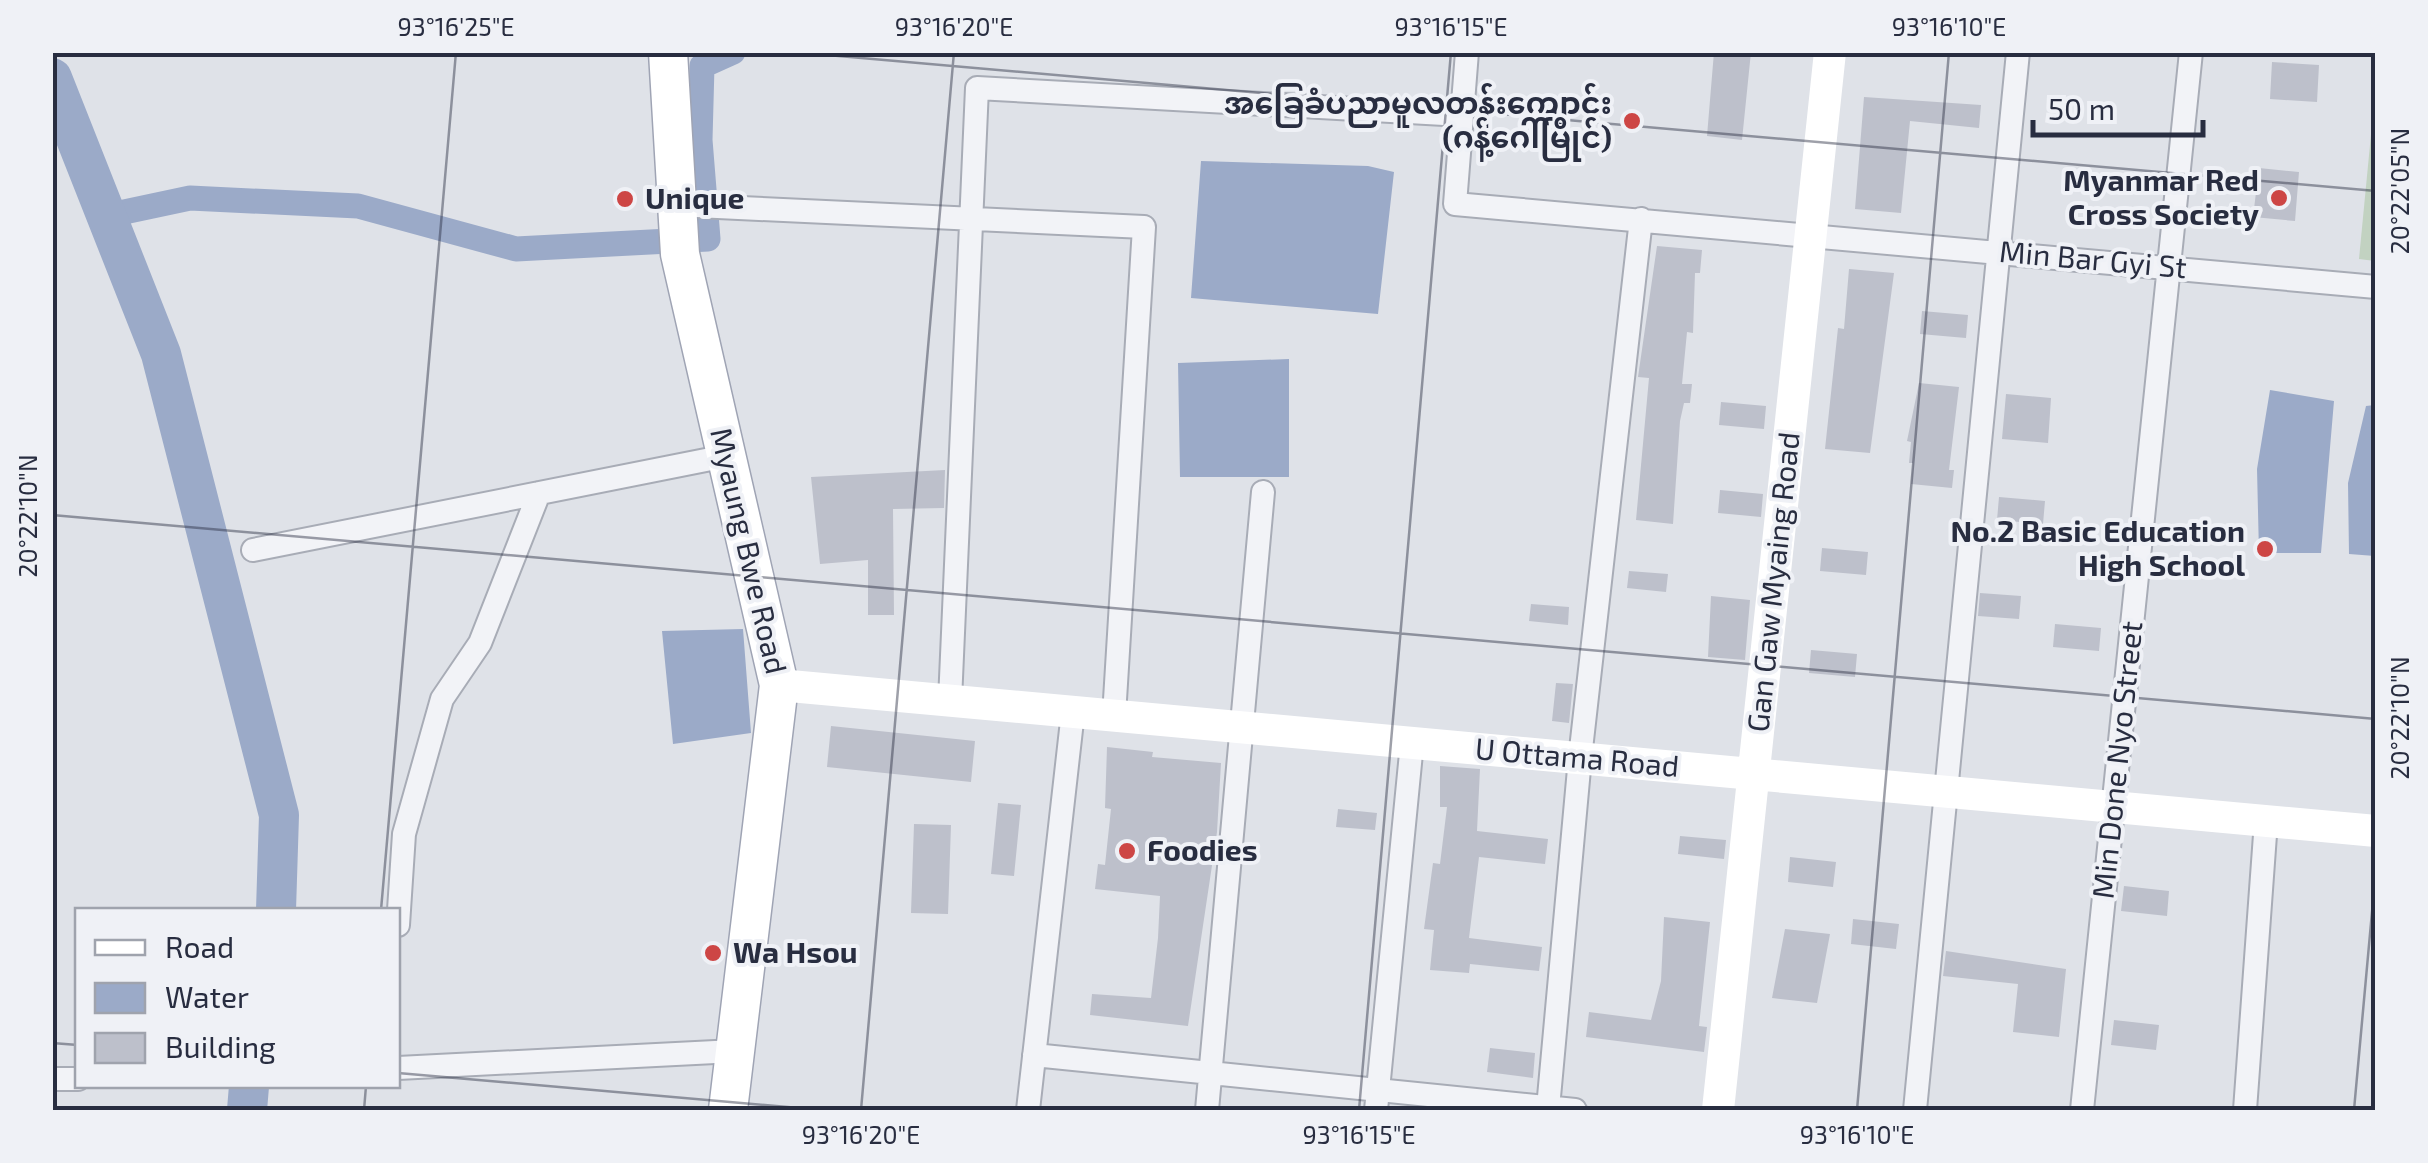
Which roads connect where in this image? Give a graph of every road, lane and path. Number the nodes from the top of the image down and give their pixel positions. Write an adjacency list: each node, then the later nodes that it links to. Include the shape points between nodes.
1 (668, 52): 8 (main road, Myaung Bwe Road)
2 (1468, 52): 6 (street)
3 (1830, 52): 10 (street, Gan Gaw Myaing Road)
4 (2018, 52): 11 (street)
5 (2191, 52): 12 (street, Min Done Nyo Street)
6 (1462, 116): 7 (street, via 977,88); 9 (street, Min Bar Gyi St, via 1455,204)
7 (973, 218): 8 (street); 19 (street); 21 (street, via 1144,227)
8 (690, 219): 14 (main road, Myaung Bwe Road)
9 (1641, 219): 10 (street, Min Bar Gyi St); 24 (street)
10 (1811, 235): 11 (street, Min Bar Gyi St); 25 (street, Gan Gaw Myaing Road)
11 (1999, 251): 12 (street, Min Bar Gyi St); 26 (street)
12 (2170, 268): 13 (street, Min Bar Gyi St); 27 (street, Min Done Nyo Street)
13 (2376, 287)
14 (726, 456): 16 (street); 18 (main road, Myaung Bwe Road)
15 (1263, 492): 22 (street)
16 (539, 493): 17 (street); 30 (street, via 480,643 442,699 404,834)
17 (253, 550)
18 (779, 685): 19 (street, U Ottama Road); 31 (main road, Myaung Bwe Road)
19 (950, 700): 20 (street, U Ottama Road)
20 (1073, 712): 21 (street, U Ottama Road); 32 (street)
21 (1114, 716): 22 (street, U Ottama Road)
22 (1242, 727): 23 (street, U Ottama Road); 34 (street)
23 (1412, 743): 24 (street, U Ottama Road); 35 (street)
24 (1580, 758): 25 (street, U Ottama Road); 36 (street)
25 (1754, 774): 26 (street, U Ottama Road); 41 (street, Gan Gaw Myaing Road)
26 (1946, 792): 27 (street, U Ottama Road); 42 (street)
27 (2112, 807): 28 (street, U Ottama Road); 43 (street, Min Done Nyo Street)
28 (2266, 822): 29 (street, U Ottama Road); 44 (street)
29 (2376, 831)
30 (399, 908)
31 (736, 1051): 33 (street); 37 (main road, Myaung Bwe Road)
32 (1034, 1055): 34 (street); 38 (street)
33 (400, 1068)
34 (1210, 1073): 35 (street); 39 (street)
35 (1377, 1100): 36 (street)
36 (1548, 1108): 40 (street)
37 (728, 1110)
38 (1028, 1110)
39 (1207, 1110)
40 (1575, 1110)
41 (1718, 1110)
42 (1914, 1110)
43 (2082, 1110)
44 (2246, 1110)

